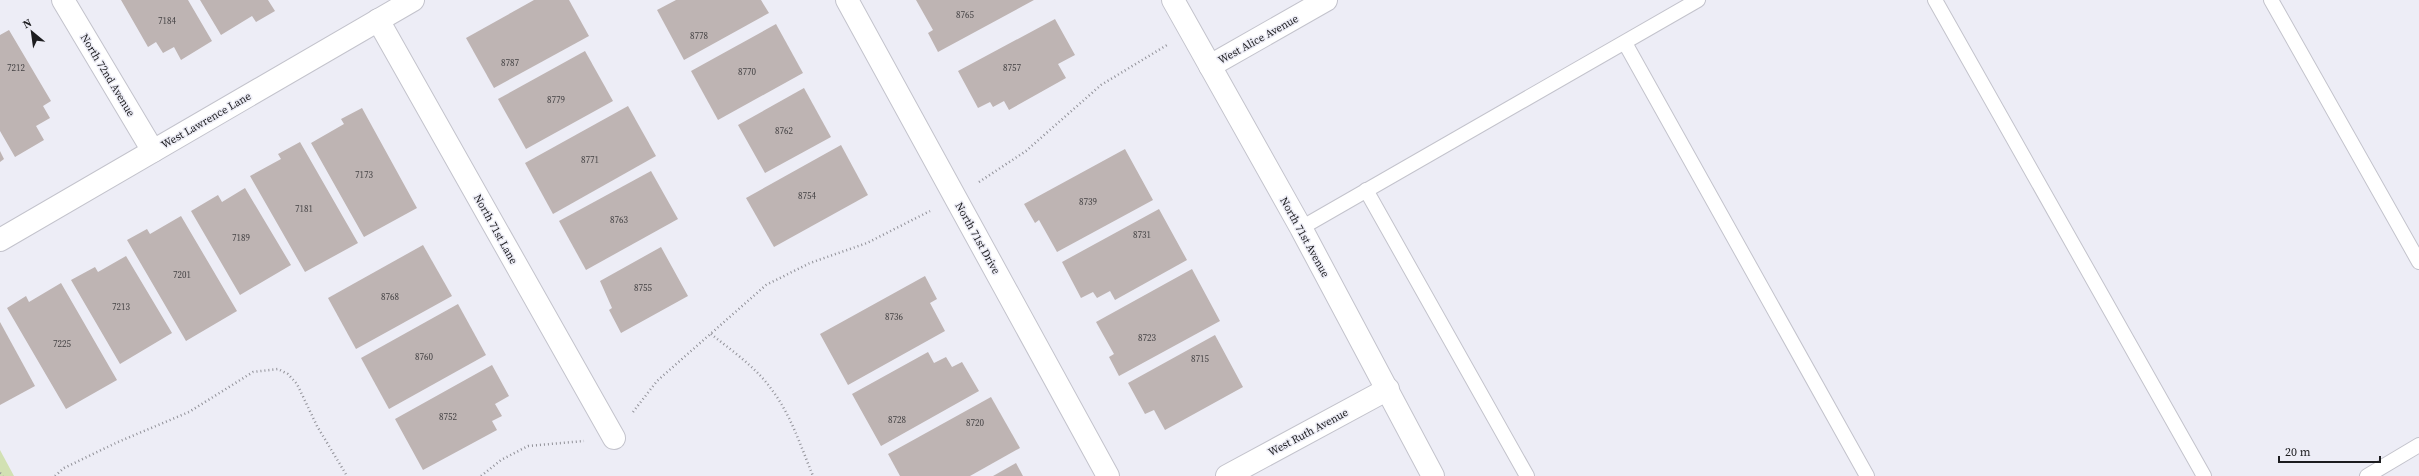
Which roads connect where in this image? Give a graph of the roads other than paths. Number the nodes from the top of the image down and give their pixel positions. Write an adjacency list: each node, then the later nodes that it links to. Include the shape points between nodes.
1 (63, 0): 12 (street, North 72nd Avenue)
2 (413, 0): 9 (street, West Lawrence Lane)
3 (847, 0): 20 (street, North 71st Drive)
4 (1173, 0): 11 (street, North 71st Avenue)
5 (1326, 0): 11 (street, West Alice Avenue)
6 (1698, 0): 10 (lane)
7 (1935, 0): 25 (lane)
8 (2271, 0): 16 (lane)
9 (378, 20): 12 (street, West Lawrence Lane); 18 (street, North 71st Lane)
10 (1624, 43): 13 (lane); 24 (lane)
11 (1210, 66): 14 (street, North 71st Avenue)
12 (153, 151): 15 (street, West Lawrence Lane)
13 (1366, 190): 14 (lane); 23 (lane)
14 (1301, 228): 17 (street, North 71st Avenue)
15 (0, 240)
16 (2419, 262)
17 (1388, 389): 21 (street, West Ruth Avenue); 22 (street, North 71st Avenue)
18 (614, 438)
19 (2419, 445): 26 (lane)
20 (1108, 476)
21 (1227, 476)
22 (1433, 476)
23 (1527, 476)
24 (1867, 476)
25 (2204, 476)
26 (2367, 476)

